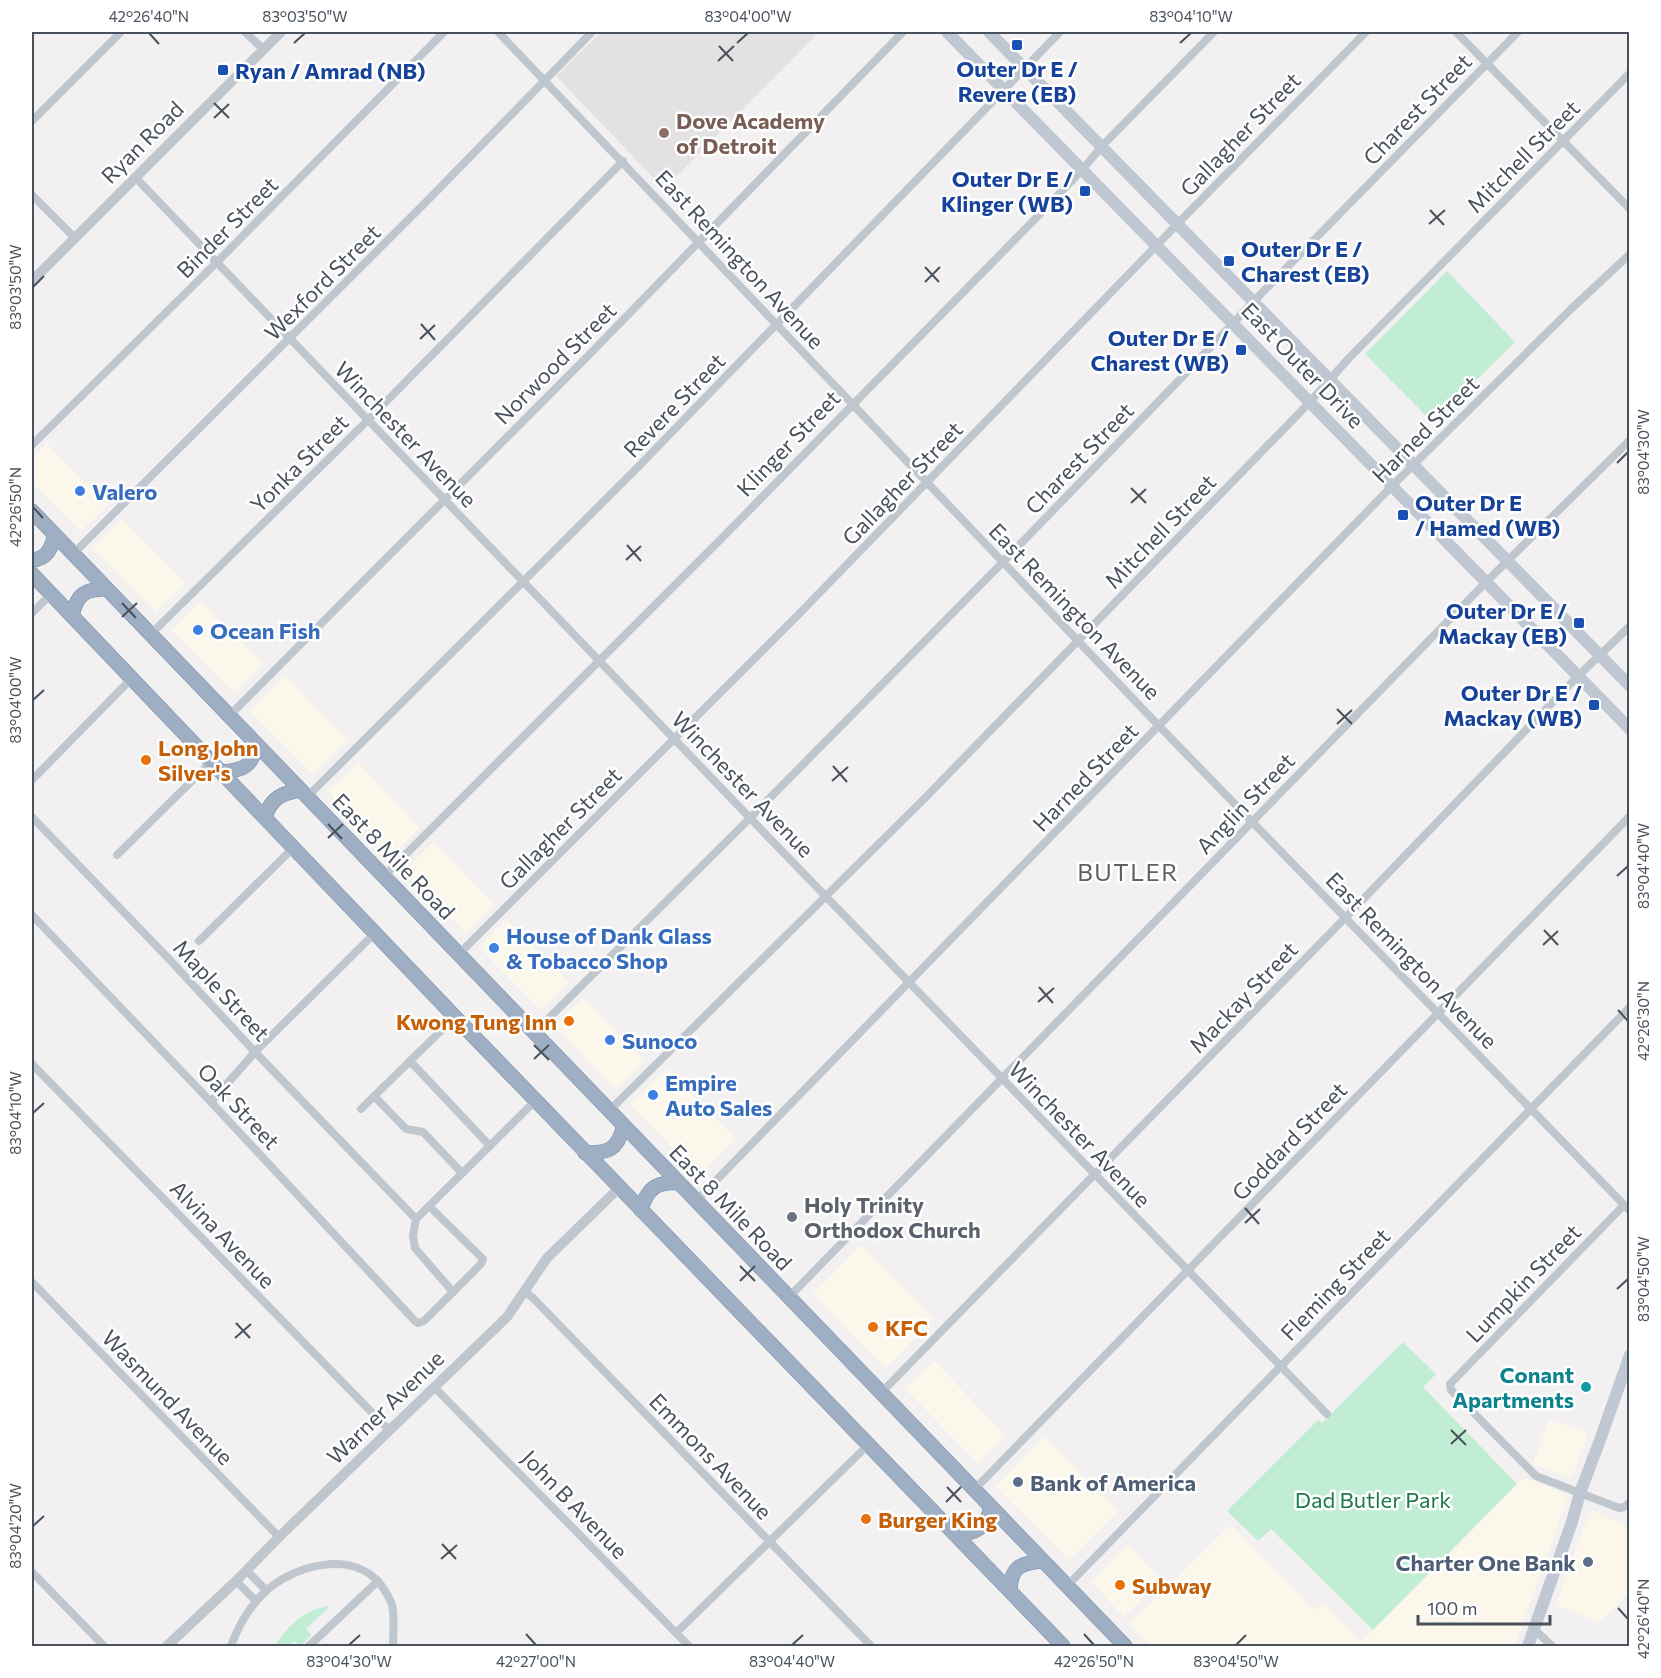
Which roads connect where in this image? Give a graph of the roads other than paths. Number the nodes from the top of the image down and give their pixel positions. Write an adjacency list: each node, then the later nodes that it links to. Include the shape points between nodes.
1 (121, 32): 21 (street)
2 (245, 32): 15 (street)
3 (280, 32): 15 (street, Ryan Road)
4 (444, 32): 34 (street, Binder Street)
5 (498, 32): 19 (street, East Remington Avenue)
6 (592, 32): 19 (street, Wexford Street)
7 (903, 32): 31 (street, Norwood Street)
8 (947, 32): 20 (main road, East Outer Drive)
9 (989, 32): 17 (main road, East Outer Drive)
10 (1060, 32): 17 (street, Revere Street)
11 (1214, 32): 23 (street, Klinger Street)
12 (1366, 32): 29 (street, Gallagher Street)
13 (1456, 32): 16 (street)
14 (1518, 32): 16 (street, Charest Street)
15 (263, 49): 26 (street, Ryan Road)
16 (1487, 63): 22 (street); 36 (street, Charest Street)
17 (1025, 68): 20 (street, Revere Street); 23 (main road, East Outer Drive)
18 (1629, 73): 22 (street, Mitchell Street)
19 (545, 81): 24 (street, East Remington Avenue); 39 (street, Wexford Street)
20 (1004, 91): 25 (main road, East Outer Drive); 38 (street, Revere Street)
21 (32, 121)
22 (1563, 141): 28 (street); 40 (street, Mitchell Street)
23 (1102, 146): 25 (street, Klinger Street); 29 (main road, East Outer Drive)
24 (623, 161): 31 (street, East Remington Avenue); 43 (street, Yonka Street)
25 (1082, 170): 32 (main road, East Outer Drive); 42 (street, Klinger Street)
26 (135, 177): 30 (street, Ryan Road); 34 (street, Winchester Avenue)
27 (32, 195): 30 (street)
28 (1629, 209)
29 (1178, 223): 32 (street, Gallagher Street); 36 (main road, East Outer Drive)
30 (75, 238): 35 (street, Ryan Road)
31 (699, 242): 38 (street, East Remington Avenue); 49 (street, Norwood Street)
32 (1157, 245): 37 (main road, East Outer Drive); 47 (street, Gallagher Street)
33 (1629, 254): 46 (street, Harned Street)
34 (216, 263): 39 (street, Winchester Avenue); 45 (street, Binder Street)
35 (32, 281)
36 (1254, 301): 37 (street, Charest Street); 40 (main road, East Outer Drive)
37 (1233, 324): 41 (main road, East Outer Drive); 55 (street, Charest Street)
38 (777, 325): 42 (street, East Remington Avenue); 57 (street, Revere Street)
39 (290, 339): 43 (street, Winchester Avenue); 52 (street, Wexford Street)
40 (1329, 379): 41 (street, Mitchell Street); 46 (main road, East Outer Drive)
41 (1310, 402): 48 (main road, East Outer Drive); 65 (street, Mitchell Street)
42 (852, 404): 47 (street, East Remington Avenue); 67 (street, Klinger Street)
43 (368, 420): 49 (street, Winchester Avenue); 64 (street, Yonka Street)
44 (1629, 440): 54 (street, Anglin Street)
45 (32, 445)
46 (1414, 465): 48 (street, Harned Street); 54 (main road, East Outer Drive)
47 (928, 482): 55 (street, East Remington Avenue); 74 (street, Gallagher Street)
48 (1392, 486): 58 (main road, East Outer Drive); 72 (street, Harned Street)
49 (445, 499): 57 (street, Winchester Avenue); 71 (street, Norwood Street)
50 (32, 511): 51 (highway, East 8 Mile Road)
51 (55, 535): 52 (highway, East 8 Mile Road); 53 (highway, via 47,554)
52 (73, 554): 59 (highway, East 8 Mile Road)
53 (32, 560)
54 (1507, 561): 58 (street, Anglin Street); 66 (main road, East Outer Drive)
55 (1003, 562): 65 (street, East Remington Avenue); 83 (street, Charest Street)
56 (32, 574): 60 (highway)
57 (523, 582): 67 (street, Winchester Avenue); 79 (street, Revere Street)
58 (1486, 582): 68 (main road, East Outer Drive); 84 (street, Anglin Street)
59 (106, 589): 62 (highway, via 84,593 76,601); 64 (highway, East 8 Mile Road)
60 (51, 594): 61 (street); 62 (highway)
61 (32, 613)
62 (72, 616): 69 (highway)
63 (1629, 626): 66 (street, Mackay Street)
64 (150, 634): 71 (highway, East 8 Mile Road)
65 (1079, 641): 72 (street, East Remington Avenue); 88 (street, Mitchell Street)
66 (1599, 656): 68 (street, Mackay Street); 70 (main road, East Outer Drive)
67 (599, 661): 74 (street, Winchester Avenue); 87 (street, Klinger Street)
68 (1578, 676): 73 (main road, East Outer Drive); 90 (street, Mackay Street)
69 (132, 678): 76 (highway); 78 (street)
70 (1629, 687)
71 (229, 716): 75 (highway, East 8 Mile Road)
72 (1159, 726): 84 (street, East Remington Avenue); 94 (street, Harned Street)
73 (1629, 729)
74 (675, 739): 83 (street, Winchester Avenue); 93 (street, Gallagher Street)
75 (257, 745): 77 (highway, via 247,766); 79 (highway, East 8 Mile Road)
76 (212, 761): 77 (highway); 86 (street)
77 (222, 772): 82 (highway)
78 (32, 780)
79 (304, 793): 82 (highway, via 286,792 275,799); 87 (highway, East 8 Mile Road)
80 (1629, 816): 96 (street, Goddard Street)
81 (32, 817): 99 (street, Maple Street)
82 (265, 817): 85 (highway)
83 (750, 818): 88 (street, Winchester Avenue); 98 (street, Charest Street)
84 (1252, 822): 90 (street, East Remington Avenue); 102 (street, Anglin Street)
85 (294, 848): 91 (highway); 92 (street)
86 (117, 855)
87 (384, 876): 93 (highway, East 8 Mile Road)
88 (826, 897): 94 (street, Winchester Avenue); 108 (street, Mitchell Street)
89 (32, 915): 105 (street, Oak Street)
90 (1345, 918): 96 (street, East Remington Avenue); 113 (street, Mackay Street)
91 (375, 933): 97 (highway); 99 (street)
92 (199, 941)
93 (459, 954): 98 (highway, East 8 Mile Road)
94 (909, 983): 102 (street, Winchester Avenue); 116 (street, Harned Street)
95 (1629, 1007): 107 (street, Fleming Street)
96 (1438, 1013): 107 (street, East Remington Avenue); 121 (street, Goddard Street)
97 (455, 1017): 100 (street); 104 (highway)
98 (534, 1033): 108 (highway, East 8 Mile Road)
99 (255, 1052): 105 (street); 120 (street, Maple Street)
100 (410, 1061): 103 (street); 110 (street)
101 (32, 1064): 131 (street, Alvina Avenue)
102 (1002, 1079): 113 (street, Winchester Avenue); 125 (street, Anglin Street)
103 (374, 1096): 106 (street); 112 (street, via 406,1129 423,1132)
104 (536, 1101): 110 (street); 111 (highway)
105 (211, 1102): 123 (street, Oak Street, via 415,1321 424,1321)
106 (361, 1109)
107 (1531, 1109): 118 (street, East Remington Avenue); 127 (street, Fleming Street)
108 (609, 1111): 109 (highway, East 8 Mile Road)
109 (624, 1126): 111 (highway, via 619,1140 610,1149); 114 (highway, East 8 Mile Road)
110 (489, 1146): 112 (street)
111 (585, 1153): 115 (highway)
112 (462, 1173): 117 (street)
113 (1095, 1175): 121 (street, Winchester Avenue); 129 (street, Mackay Street)
114 (679, 1183): 116 (highway, East 8 Mile Road); 119 (highway, via 655,1186 646,1195)
115 (619, 1188): 119 (highway); 124 (street, Warner Avenue, via 547,1258)
116 (696, 1201): 125 (highway, East 8 Mile Road)
117 (429, 1206): 120 (street); 123 (street, via 483,1259)
118 (1627, 1208): 134 (street, Lumpkin Street, via 1450,1384 1451,1390 1533,1474)
119 (641, 1210): 132 (highway)
120 (416, 1219): 123 (street, via 415,1248)
121 (1188, 1271): 127 (street, Winchester Avenue); 133 (street, Goddard Street)
122 (32, 1282): 138 (street, Wasmund Avenue)
123 (453, 1292)
124 (525, 1292): 128 (street, Warner Avenue, via 507,1317); 139 (street, Emmons Avenue)
125 (789, 1297): 129 (highway, East 8 Mile Road)
126 (1629, 1355): 134 (main road)
127 (1281, 1366): 130 (street, Winchester Avenue); 145 (street, Fleming Street)
128 (434, 1387): 131 (street, Warner Avenue); 150 (street, John B Avenue)
129 (881, 1393): 133 (highway, East 8 Mile Road)
130 (1327, 1414)
131 (389, 1430): 138 (street, Warner Avenue)
132 (868, 1445): 137 (highway); 139 (street)
133 (974, 1490): 136 (highway, East 8 Mile Road)
134 (1580, 1493): 135 (street, via 1621,1509); 149 (main road)
135 (1629, 1502)
136 (991, 1508): 137 (highway, via 982,1527 972,1533); 140 (highway, East 8 Mile Road)
137 (955, 1534): 147 (highway)
138 (279, 1537): 141 (street, Warner Avenue)
139 (769, 1541): 150 (street); 157 (street, Emmons Avenue)
140 (1043, 1561): 145 (highway, East 8 Mile Road); 147 (highway, via 1025,1564 1015,1571)
141 (247, 1571): 143 (street, Warner Avenue); 146 (street)
142 (32, 1572): 151 (street)
143 (237, 1581): 148 (street); 152 (street, Warner Avenue)
144 (378, 1581): 146 (street, via 364,1570 332,1564 289,1576); 154 (street); 155 (street, via 392,1605)
145 (1067, 1586): 159 (highway, East 8 Mile Road)
146 (266, 1590): 148 (street)
147 (1010, 1591): 158 (highway)
148 (256, 1601): 153 (street)
149 (1534, 1629): 160 (main road); 161 (street)
150 (676, 1633): 156 (street, John B Avenue)
151 (104, 1647)
152 (167, 1647)
153 (231, 1647)
154 (309, 1647)
155 (393, 1647)
156 (689, 1647)
157 (871, 1647)
158 (1063, 1647)
159 (1125, 1647)
160 (1528, 1647)
161 (1552, 1647)

